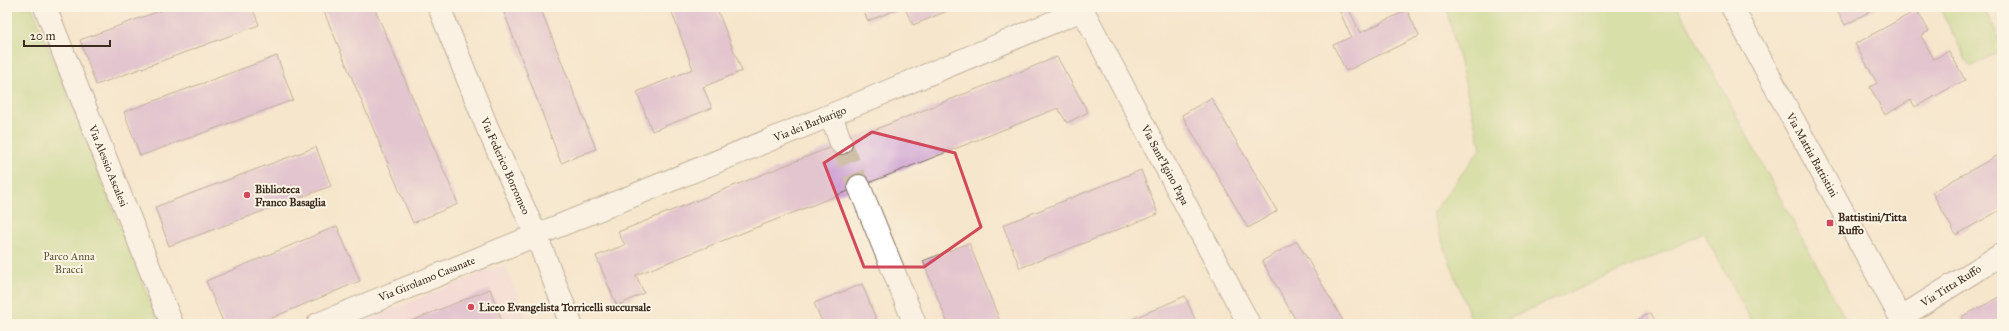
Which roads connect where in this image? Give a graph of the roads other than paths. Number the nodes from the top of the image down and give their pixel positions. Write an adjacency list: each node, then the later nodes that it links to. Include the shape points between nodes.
1 (45, 7): 11 (street, Via Alessio Ascalesi)
2 (439, 7): 8 (street, Via Federico Borromeo, via 487,127)
3 (1732, 7): 10 (street, Via Mattia Battistini)
4 (1082, 8): 5 (street, Via dei Barbarigo); 15 (street, Via Sant'Igino Papa)
5 (831, 116): 6 (street); 8 (street, Via dei Barbarigo)
6 (841, 143)
7 (859, 186): 14 (street)
8 (536, 235): 12 (street, Via Girolamo Casanate); 13 (street, Via Federico Borromeo)
9 (2002, 254): 10 (street, Via Titta Ruffo)
10 (1902, 321)
11 (172, 324)
12 (318, 324)
13 (571, 324)
14 (915, 324)
15 (1249, 324)

